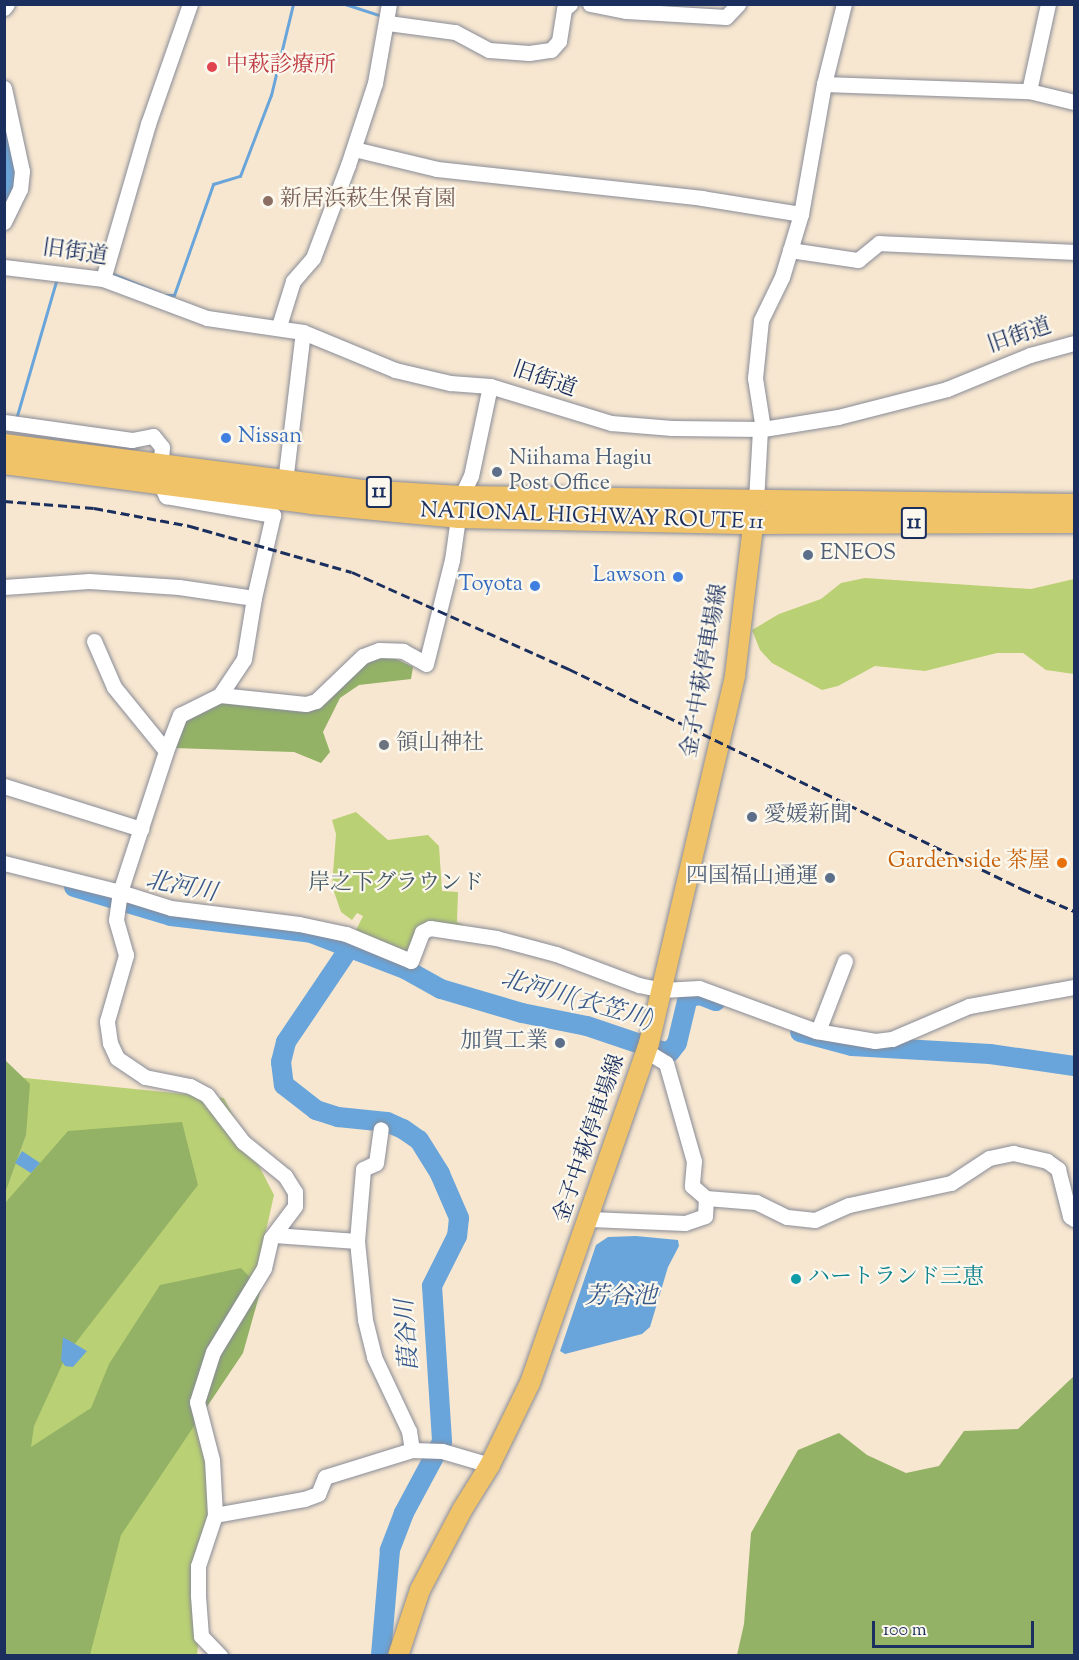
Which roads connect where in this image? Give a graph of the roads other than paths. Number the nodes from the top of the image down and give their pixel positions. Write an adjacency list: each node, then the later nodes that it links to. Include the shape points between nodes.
1 (190, 4): 18 (street, via 148,124)
2 (570, 4): 7 (street, via 564,9 559,41 551,50 529,53 489,50 455,32)
3 (590, 4): 4 (street, via 626,11 726,18)
4 (738, 4)
5 (844, 4): 8 (street)
6 (1048, 4): 10 (street)
7 (388, 15): 12 (street, via 375,83)
8 (824, 84): 10 (street); 13 (street)
9 (4, 88): 14 (street, via 22,171 20,189)
10 (1029, 91): 11 (street)
11 (1074, 102)
12 (354, 149): 13 (street, via 437,169 702,198); 19 (street, via 313,258 293,282)
13 (801, 214): 15 (street)
14 (4, 222)
15 (790, 250): 16 (street, via 858,260 879,243); 24 (street, via 761,320 755,378)
16 (1074, 252)
17 (4, 267): 18 (street, 旧街道, via 58,276)
18 (105, 274): 19 (street, 旧街道, via 207,318)
19 (279, 326): 20 (street, 旧街道)
20 (303, 332): 22 (street, 旧街道, via 395,370); 27 (street)
21 (1074, 342): 24 (street, 旧街道, via 946,389 838,417)
22 (490, 386): 24 (street, 旧街道, via 611,423); 29 (street, via 471,476)
23 (9, 428): 26 (highway, NATIONAL HIGHWAY ROUTE 11 / 11)
24 (762, 429): 30 (street)
25 (4, 463): 26 (highway, NATIONAL HIGHWAY ROUTE 11 / 11)
26 (160, 473): 27 (highway, NATIONAL HIGHWAY ROUTE 11 / 11); 29 (highway, NATIONAL HIGHWAY ROUTE 11 / 11, via 310,502); 33 (street, via 171,499 273,515)
27 (285, 482): 29 (highway, NATIONAL HIGHWAY ROUTE 11 / 11)
28 (1074, 505): 30 (highway, NATIONAL HIGHWAY ROUTE 11 / 11)
29 (460, 507): 30 (highway, NATIONAL HIGHWAY ROUTE 11 / 11); 35 (street, via 426,664 403,651 379,650 363,656 316,701 306,704)
30 (755, 512): 31 (highway, NATIONAL HIGHWAY ROUTE 11 / 11); 43 (main road, 金子中萩停車場線, via 735,675)
31 (1074, 522)
32 (4, 587): 33 (street, via 89,581 179,587)
33 (254, 598): 35 (street, via 244,659)
34 (94, 641): 36 (street, via 114,687)
35 (220, 695): 36 (street, via 180,715)
36 (166, 751): 38 (street)
37 (4, 786): 38 (street)
38 (141, 829): 40 (street)
39 (4, 863): 40 (street)
40 (119, 899): 43 (street, via 299,924 346,934 411,961 422,932 430,928 496,938); 50 (street, via 126,955 107,1021 110,1043 117,1058 145,1077 190,1086 207,1095 243,1142 292,1183 295,1206)
41 (845, 961): 44 (street)
42 (1074, 987): 44 (street, via 969,1006 892,1039 866,1040)
43 (662, 990): 44 (street, via 699,988); 45 (main road, 金子中萩停車場線)
44 (818, 1031)
45 (647, 1047): 47 (street, via 666,1063 694,1161 692,1186); 48 (main road, 金子中萩停車場線)
46 (381, 1129): 51 (street, via 376,1163 363,1169)
47 (706, 1198): 48 (street, via 705,1216 685,1222); 49 (street, via 746,1200 787,1217 815,1220 849,1205 951,1183 988,1158 1013,1153 1047,1161 1058,1169)
48 (590, 1219): 53 (main road, 金子中萩停車場線, via 530,1383)
49 (1074, 1220)
50 (274, 1235): 51 (street); 54 (street, via 264,1268 213,1352 197,1402 212,1460)
51 (357, 1241): 52 (street, via 371,1348 390,1398 409,1431)
52 (427, 1450): 53 (street); 54 (street, via 325,1477 318,1494 304,1499)
53 (490, 1465): 56 (main road, 金子中萩停車場線, via 420,1590)
54 (214, 1515): 55 (street, via 198,1566 198,1596 201,1636)
55 (220, 1656)
56 (398, 1656)

